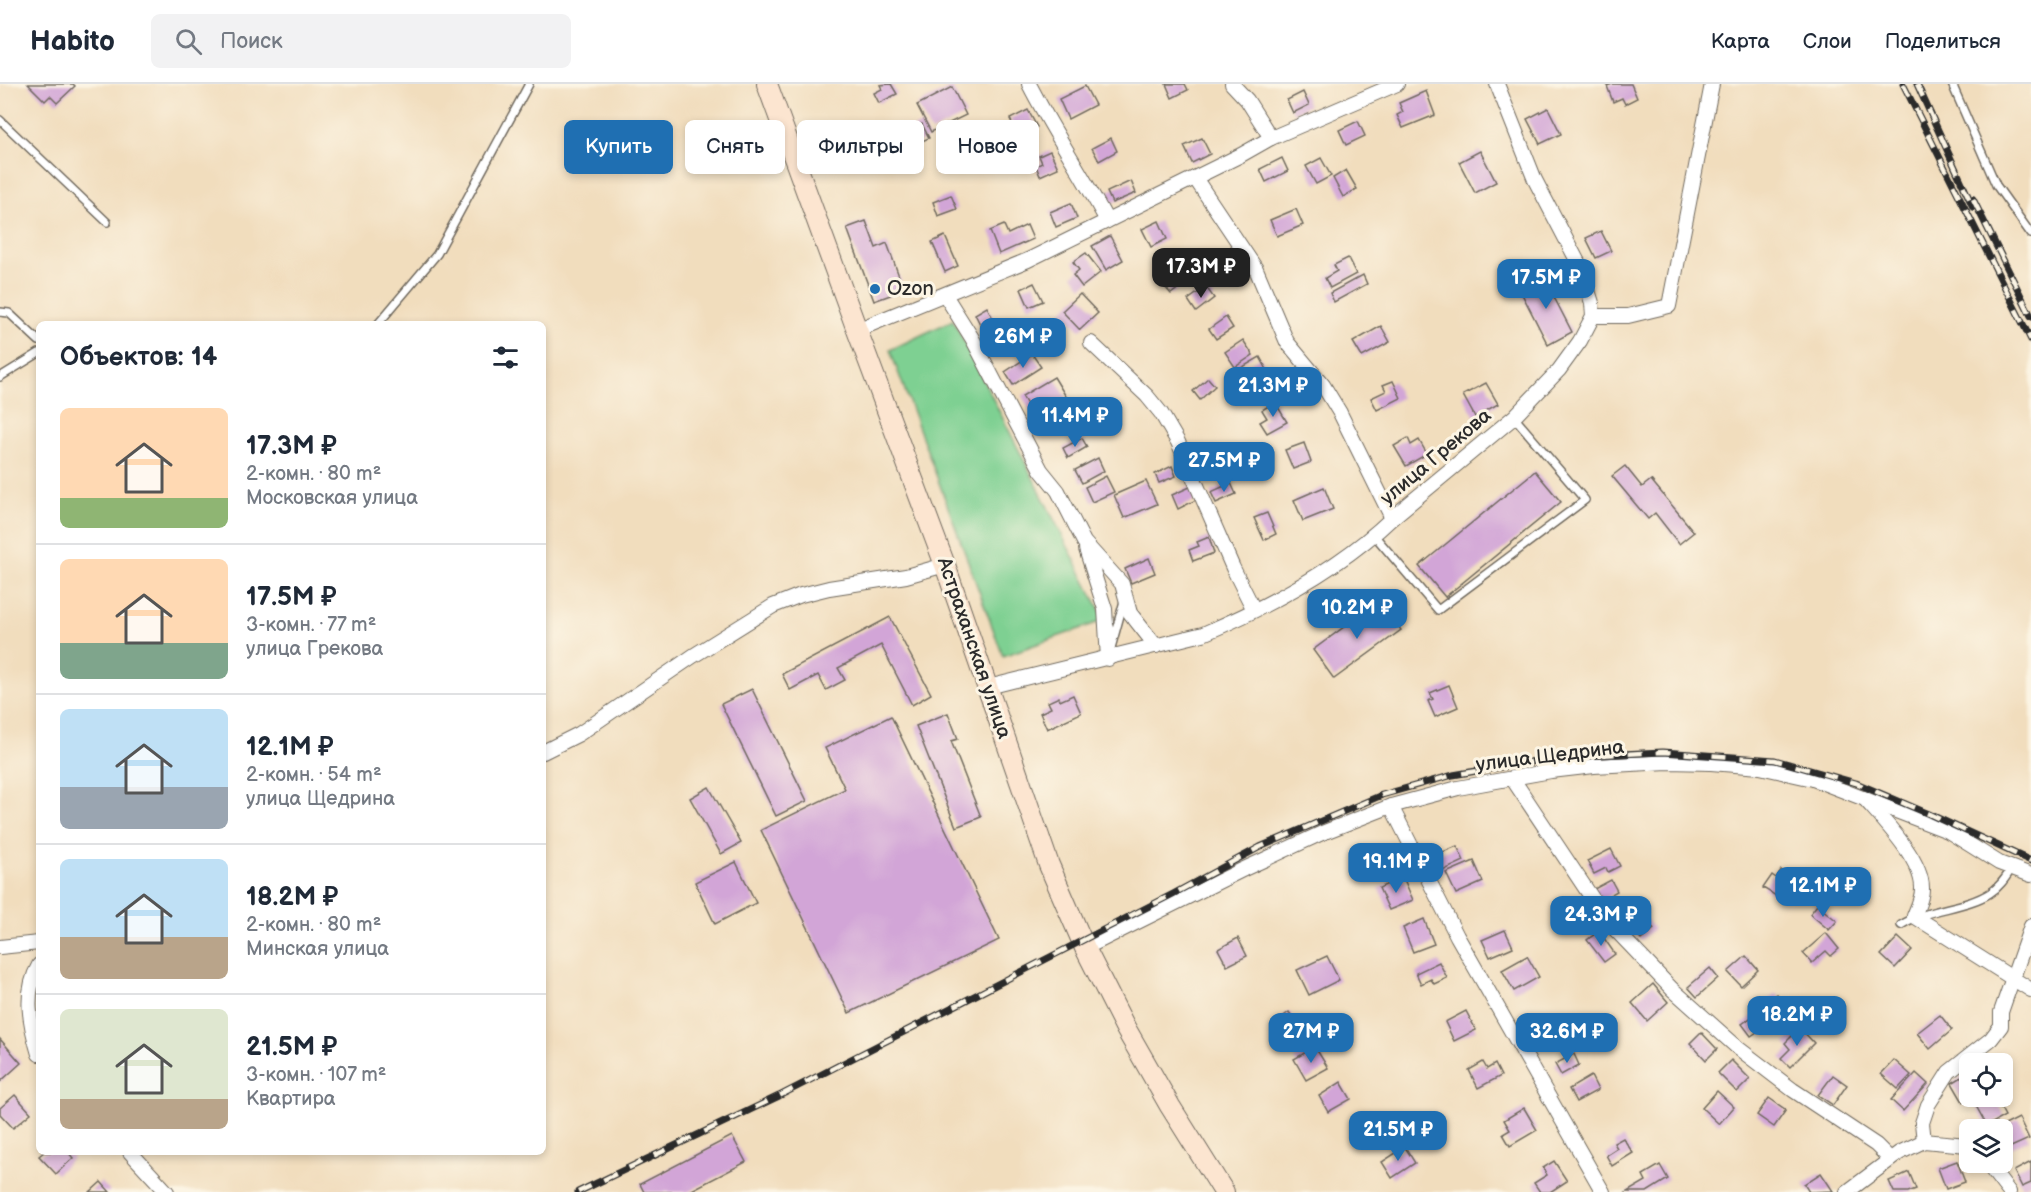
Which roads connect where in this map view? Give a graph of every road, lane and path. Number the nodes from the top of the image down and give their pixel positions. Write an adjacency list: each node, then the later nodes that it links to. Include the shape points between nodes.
1 (529, 84): 18 (lane, via 437,254)
2 (767, 84): 19 (main road, Астраханская улица)
3 (1029, 84): 12 (street)
4 (1232, 84): 10 (street)
5 (1397, 84): 10 (street)
6 (1497, 84): 17 (street, via 1535,180 1581,268)
7 (1712, 84): 17 (street, via 1669,306 1628,316)
8 (1952, 84): 14 (lane, via 1996,185)
9 (0, 120): 13 (lane)
10 (1271, 138): 11 (street)
11 (1195, 178): 12 (street); 25 (street, via 1256,269 1287,342 1340,412)
12 (1107, 221): 15 (street)
13 (107, 222)
14 (2031, 234)
15 (945, 295): 19 (street); 27 (street)
16 (0, 312): 20 (lane, via 9,313)
17 (1593, 316): 24 (street, улица Грекова, via 1581,341 1559,370)
18 (381, 321)
19 (857, 330): 28 (main road, Астраханская улица)
20 (36, 338)
21 (1091, 343): 30 (street, via 1161,413)
22 (36, 355): 23 (lane)
23 (0, 377)
24 (1514, 417): 25 (street, улица Грекова); 26 (lane, via 1585,500 1438,610)
25 (1392, 518): 26 (street, улица Грекова)
26 (1374, 535): 30 (street, улица Грекова, via 1327,570)
27 (1084, 542): 29 (street, via 1122,584); 32 (street, via 1105,609)
28 (945, 564): 33 (main road, Астраханская улица); 34 (street, via 906,576 828,588 774,606 579,734)
29 (1124, 598): 31 (street, via 1130,613); 32 (lane)
30 (1254, 610): 31 (street, улица Грекова, via 1203,634)
31 (1156, 646): 32 (street, улица Грекова)
32 (1108, 659): 33 (street, улица Грекова)
33 (988, 687): 45 (main road, Астраханская улица, via 1049,865)
34 (546, 750)
35 (1512, 778): 36 (street, улица Щедрина, via 1594,766 1711,763 1813,779); 37 (street, улица Щедрина); 53 (street, via 1608,922 1672,989 1738,1048 1876,1145)
36 (1862, 797): 38 (street, улица Щедрина, via 1948,831); 40 (street, via 1901,843 1918,871 1923,887)
37 (1390, 806): 45 (street, улица Щедрина, via 1244,869); 57 (street, via 1456,936)
38 (2013, 868): 39 (street, улица Щедрина); 40 (lane, via 1990,893)
39 (2031, 874)
40 (1914, 916): 41 (lane); 47 (street)
41 (1900, 925)
42 (2031, 926): 47 (street)
43 (36, 943): 44 (street)
44 (0, 947)
45 (1085, 948): 56 (main road, Астраханская улица, via 1126,1029)
46 (36, 970): 49 (street, via 28,1003)
47 (2013, 977): 48 (street); 50 (street, via 2001,1012 2001,1026 1991,1039 1949,1072 1928,1105 1922,1123)
48 (2031, 990)
49 (36, 1044)
50 (1924, 1141): 51 (street); 53 (street)
51 (1959, 1144)
52 (133, 1155): 55 (street)
53 (1890, 1159): 58 (street)
54 (1994, 1173): 59 (street)
55 (167, 1192)
56 (1224, 1192)
57 (1603, 1192)
58 (1847, 1192)
59 (2009, 1192)

